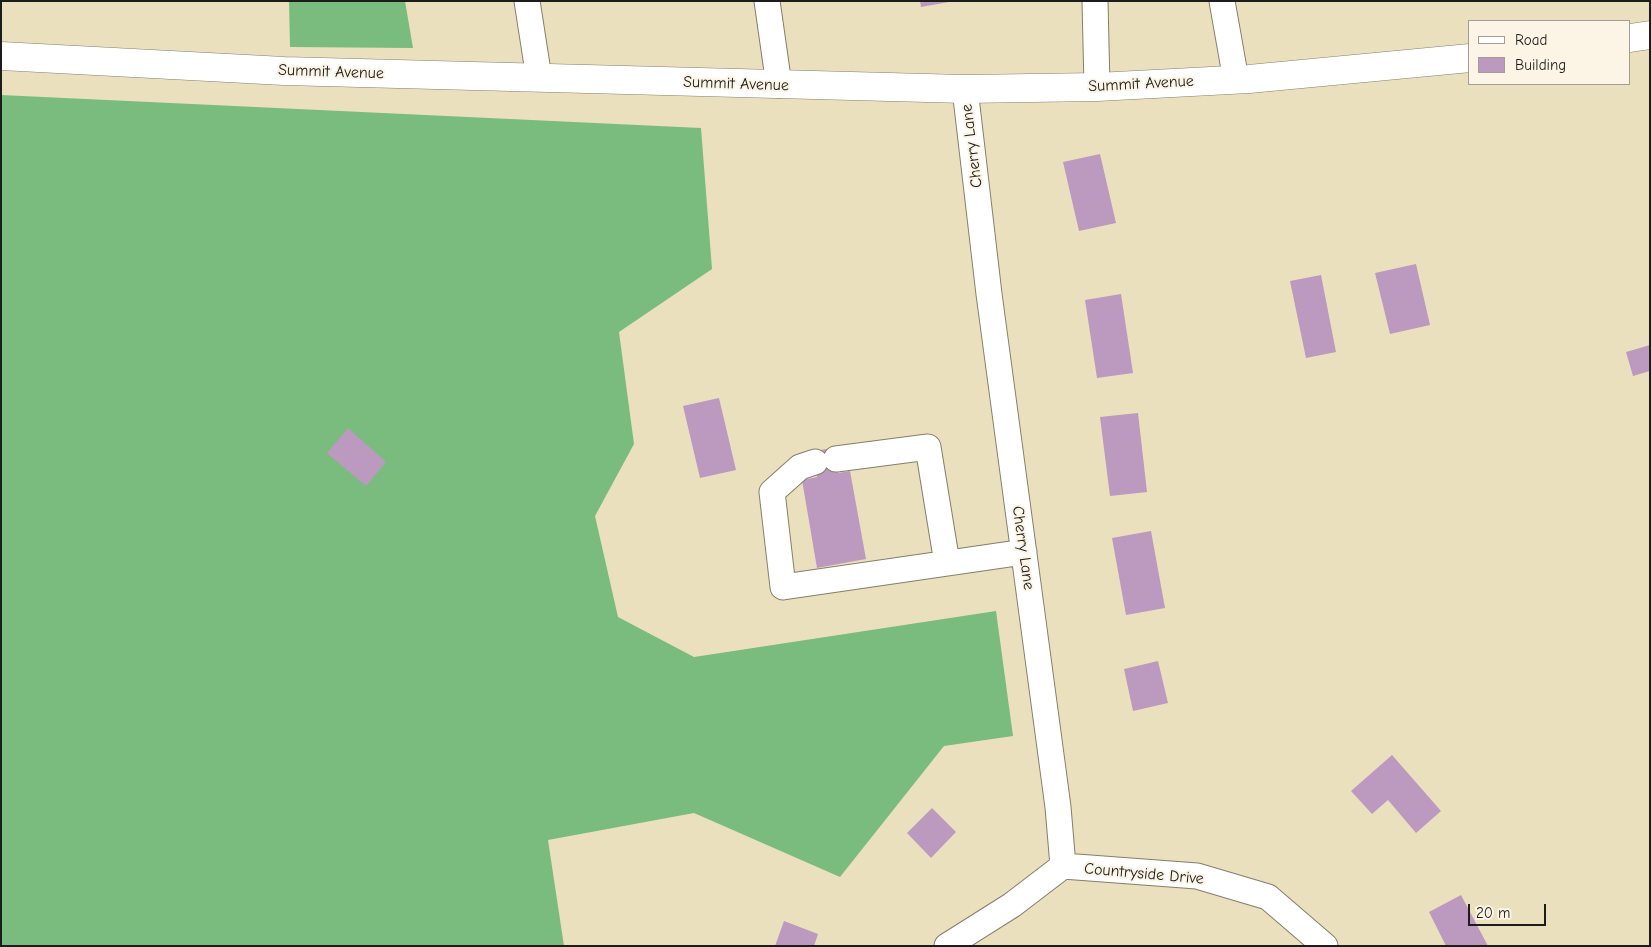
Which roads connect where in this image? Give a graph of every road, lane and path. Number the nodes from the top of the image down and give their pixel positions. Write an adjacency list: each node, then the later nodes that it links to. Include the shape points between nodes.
1 (527, 1): 9 (street)
2 (767, 1): 11 (street)
3 (1095, 1): 12 (street)
4 (1222, 1): 10 (street)
5 (1650, 35): 6 (main road)
6 (1631, 38)
7 (1, 56): 9 (main road, Summit Avenue, via 284,71)
8 (1468, 58): 10 (main road, Summit Avenue)
9 (539, 78): 11 (main road, Summit Avenue)
10 (1236, 80): 12 (main road, Summit Avenue)
11 (779, 85): 13 (main road, Summit Avenue)
12 (1097, 87): 13 (main road, Summit Avenue)
13 (965, 89): 14 (street, Cherry Lane)
14 (1024, 552): 15 (street); 16 (street, Cherry Lane)
15 (947, 563): 15 (street, via 783,588 772,492 800,467 928,447)
16 (1063, 866): 17 (street, via 1012,905); 18 (street, Countryside Drive, via 1197,876 1268,897)
17 (947, 946)
18 (1325, 946)

